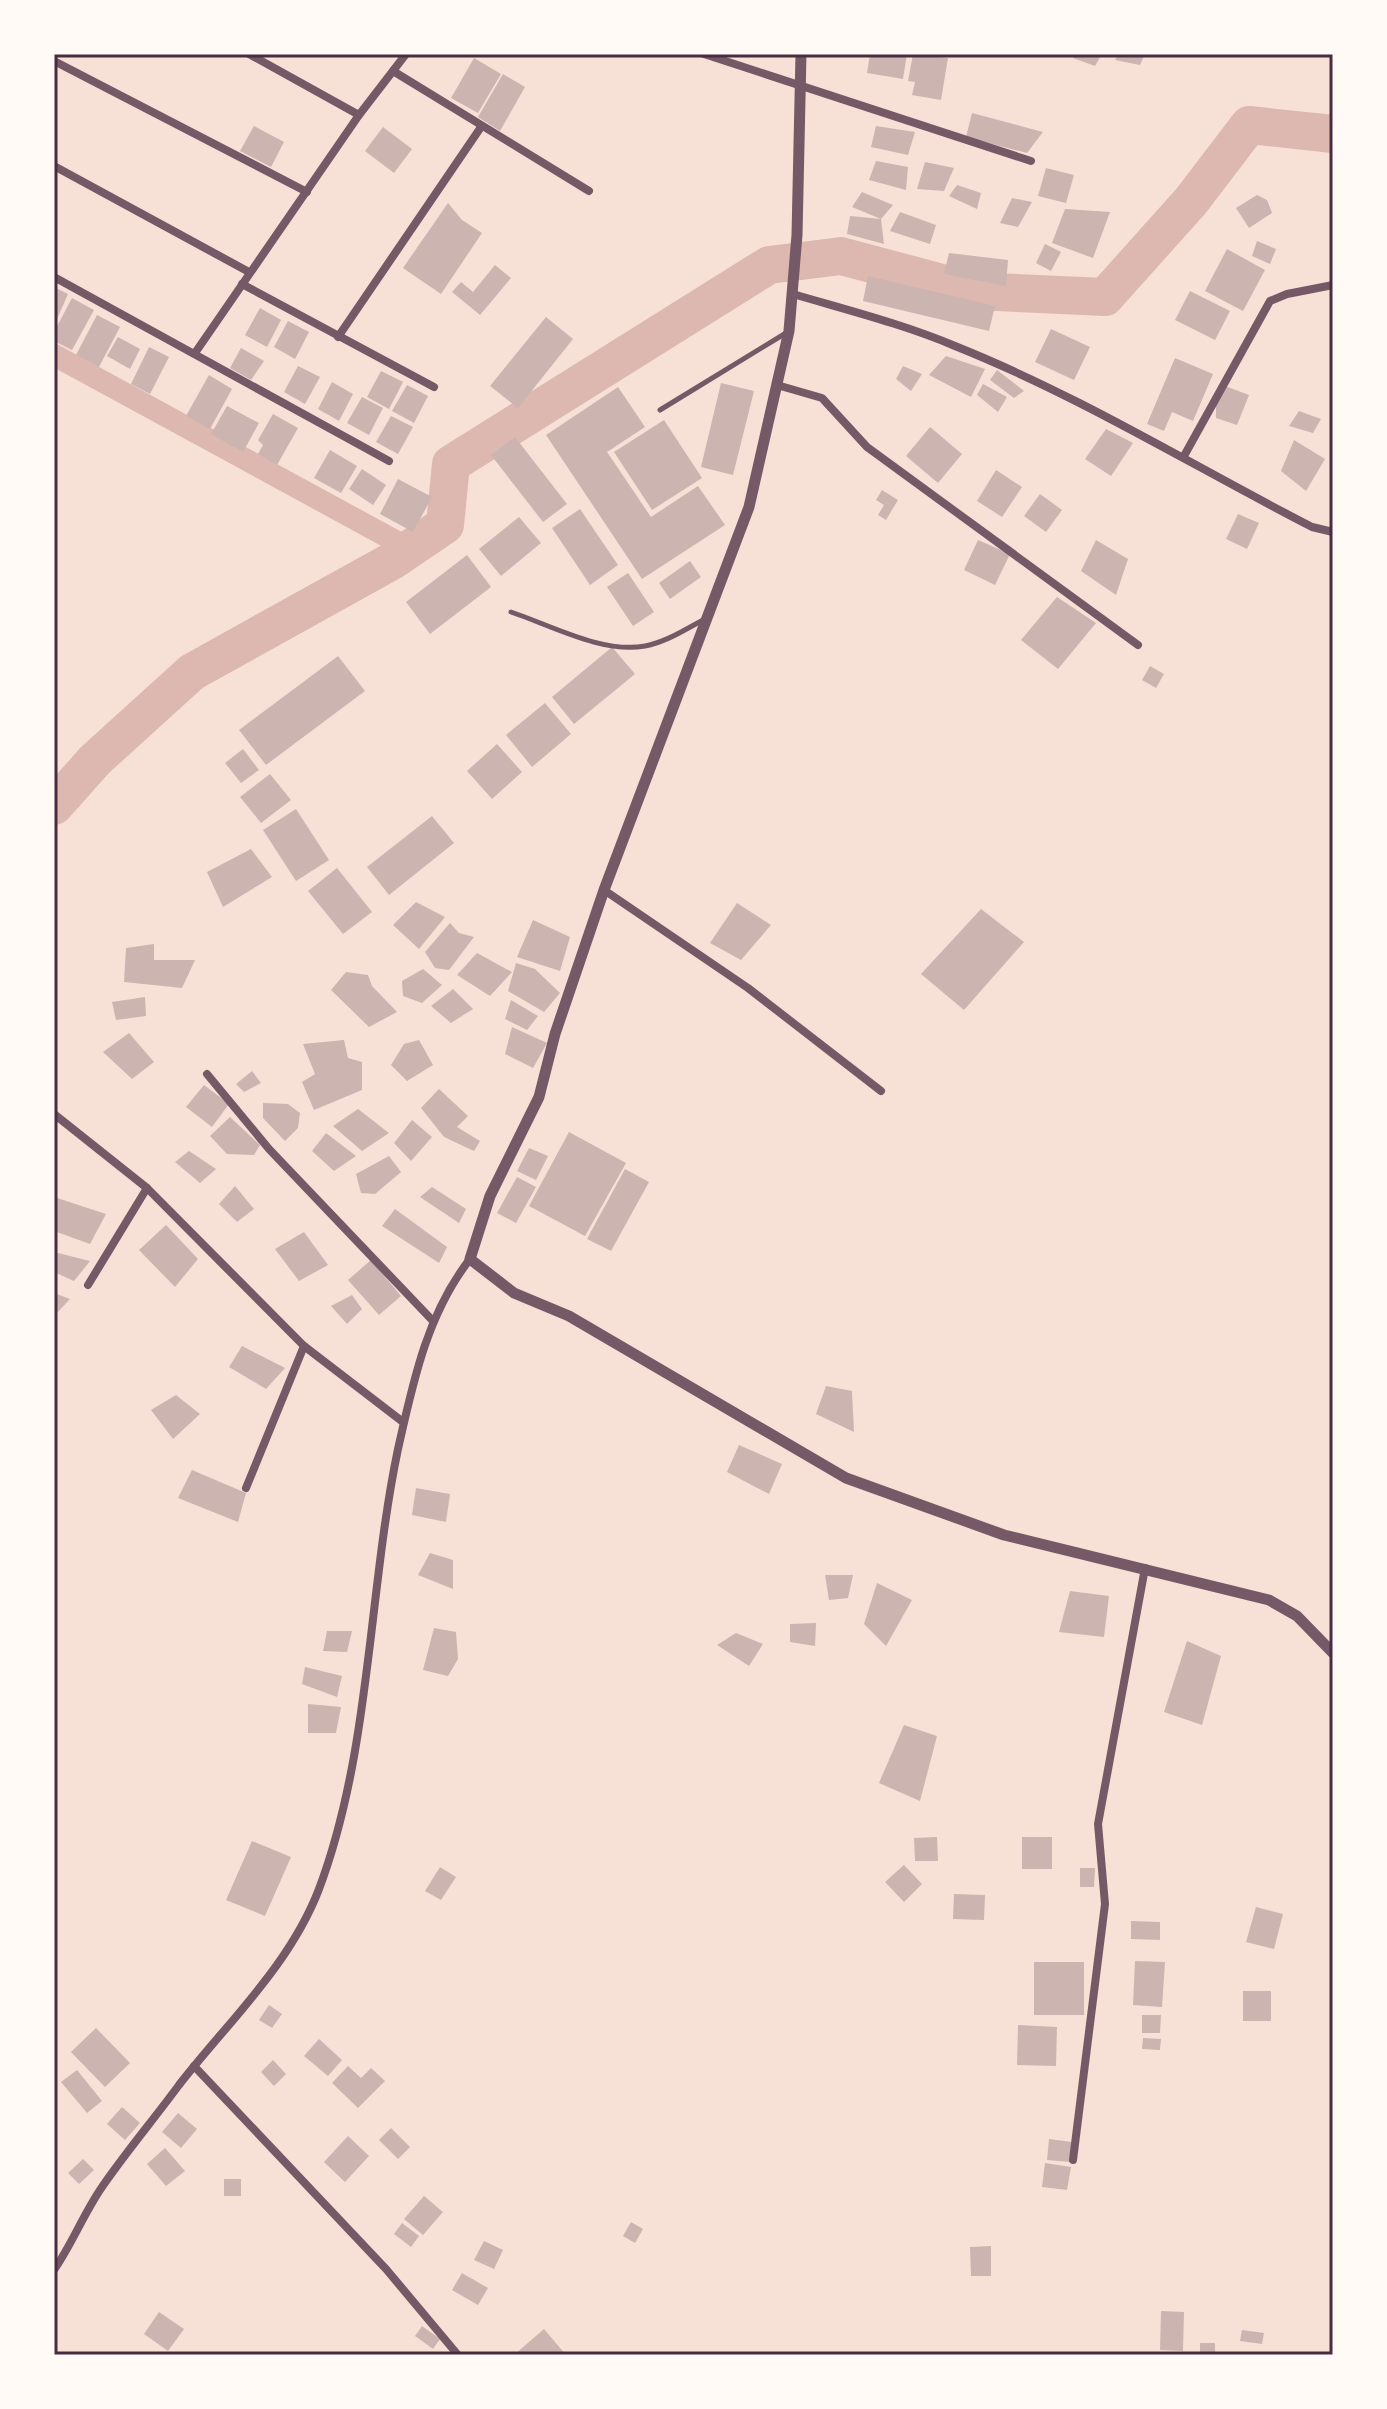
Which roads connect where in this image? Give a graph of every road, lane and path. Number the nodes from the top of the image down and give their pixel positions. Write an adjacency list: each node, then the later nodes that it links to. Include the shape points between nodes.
1 (249, 54): 8 (street)
2 (406, 54): 6 (street)
3 (704, 54): 7 (street)
4 (801, 54): 7 (street)
5 (54, 61): 13 (street)
6 (393, 71): 8 (street); 9 (street)
7 (800, 87): 10 (street); 18 (street)
8 (359, 115): 13 (street)
9 (481, 127): 12 (street); 20 (street)
10 (1031, 161)
11 (54, 166): 14 (street)
12 (589, 191)
13 (307, 192): 14 (street)
14 (249, 272): 16 (street)
15 (54, 277): 21 (street)
16 (242, 284): 20 (street); 21 (street)
17 (1333, 285): 25 (street, via 1270,301)
18 (793, 294): 19 (street); 25 (street, via 952,344)
19 (789, 331): 22 (street); 24 (lane)
20 (338, 337): 23 (street)
21 (195, 353): 26 (street)
22 (777, 385): 29 (street, via 749,507); 30 (street, via 822,398 867,447)
23 (434, 387)
24 (660, 410)
25 (1184, 456): 27 (street, via 1312,527)
26 (389, 461)
27 (1333, 532)
28 (511, 612): 29 (lane, via 632,647 665,640)
29 (706, 619): 31 (street)
30 (1138, 645)
31 (604, 890): 33 (street, via 748,988); 36 (street, via 539,1097 490,1196)
32 (207, 1074): 38 (street, via 269,1149)
33 (881, 1091)
34 (54, 1114): 35 (street)
35 (147, 1188): 37 (street); 39 (street)
36 (470, 1259): 38 (street, via 451,1283); 42 (street, via 514,1293 569,1316 846,1478 1004,1535)
37 (88, 1285)
38 (433, 1321): 40 (street)
39 (304, 1346): 40 (street); 41 (street)
40 (403, 1422): 44 (street, via 338,1831 318,1891 287,1956)
41 (246, 1488)
42 (1145, 1568): 43 (street, via 1269,1600 1297,1616); 45 (street, via 1098,1824 1105,1904)
43 (1333, 1653)
44 (194, 2066): 46 (street, via 101,2188); 47 (street, via 386,2269)
45 (1073, 2160)
46 (54, 2270)
47 (458, 2355)

